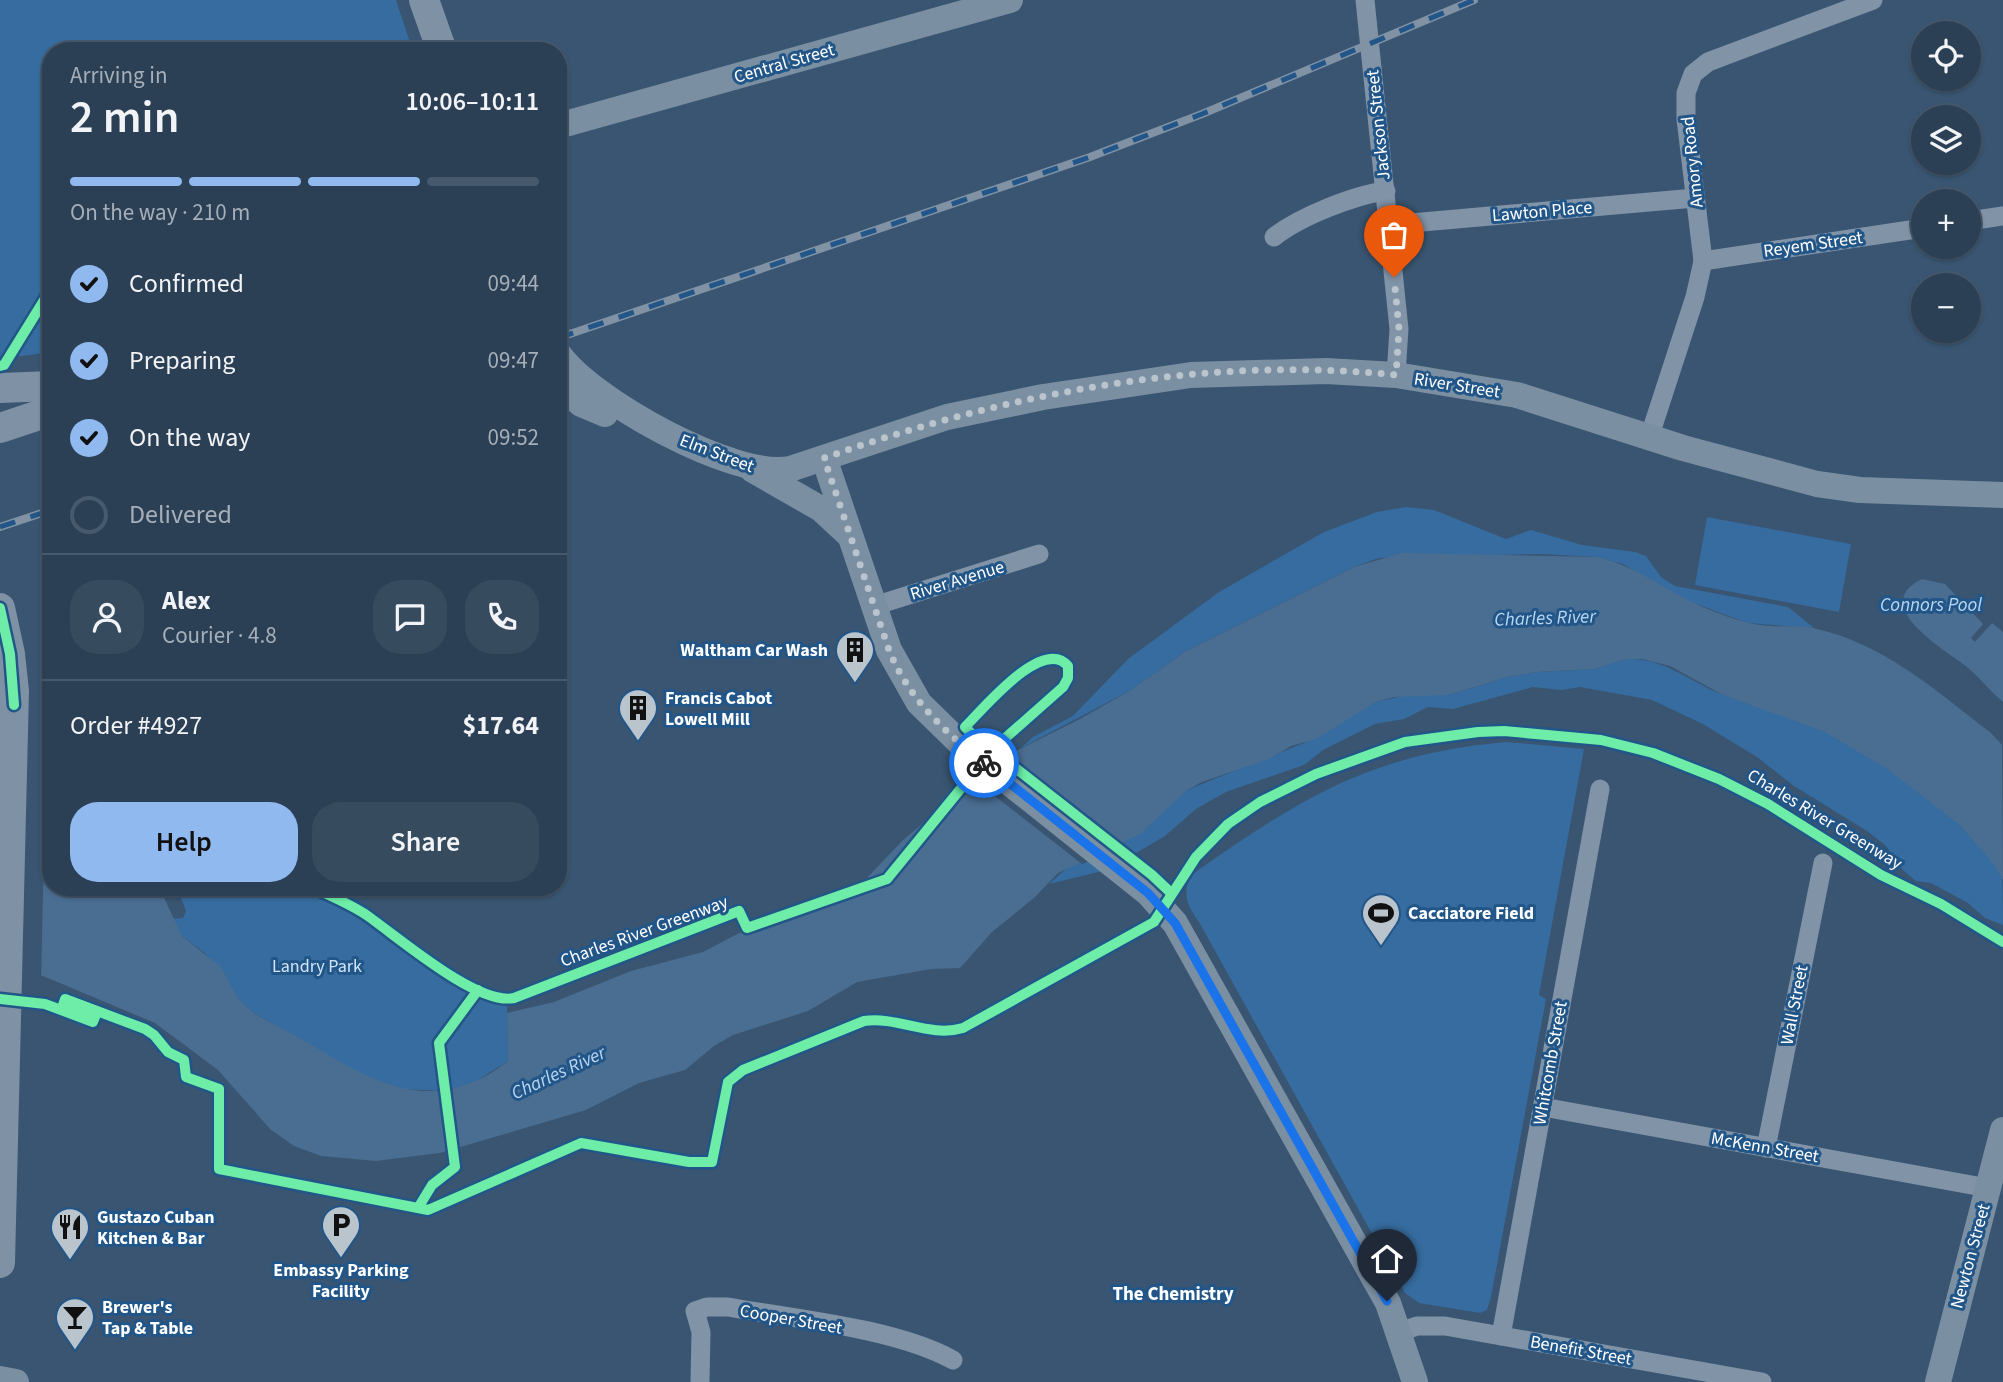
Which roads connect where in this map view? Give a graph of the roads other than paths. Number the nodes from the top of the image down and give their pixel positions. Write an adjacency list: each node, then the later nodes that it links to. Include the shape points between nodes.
1 (424, 0): 5 (main road)
2 (1010, 0): 6 (main road, Central Street)
3 (1873, 0): 8 (street, Amory Road, via 1708,62 1693,74 1686,93 1686,119)
4 (1366, 7): 7 (street, Jackson Street)
5 (439, 42)
6 (567, 123)
7 (1386, 191): 11 (street, Jackson Street); 13 (street, via 1297,223)
8 (1695, 198): 11 (street, Lawton Place); 14 (street, Amory Road)
9 (2003, 216): 10 (street)
10 (1981, 219)
11 (1388, 225): 16 (street, Jackson Street, via 1399,329)
12 (1911, 230): 14 (street, Reyem Street)
13 (1274, 237)
14 (1703, 261): 23 (street, Amory Road)
15 (567, 365): 22 (main road, Elm Street, via 596,393)
16 (1396, 375): 23 (main road, River Street, via 1529,398); 24 (main road, River Street, via 1254,371 1134,382 947,417)
17 (42, 386): 18 (main road)
18 (0, 388)
19 (567, 391): 22 (main road, Elm Street, via 591,409)
20 (42, 414): 21 (main road)
21 (0, 428)
22 (663, 432): 25 (main road, Elm Street)
23 (1650, 438): 26 (main road, River Street, via 1828,486)
24 (824, 458): 25 (main road, Elm Street, via 776,471); 27 (main road)
25 (746, 466): 27 (main road, via 821,509)
26 (2003, 495)
27 (851, 537): 29 (main road)
28 (1040, 554): 29 (street, River Avenue)
29 (874, 606): 38 (main road, via 893,659 925,711 1162,906 1186,940)
30 (0, 608): 37 (main road, via 10,654 14,712)
31 (1600, 789): 33 (street, Whitcomb Street)
32 (1823, 863): 35 (street, Wall Street)
33 (1542, 1107): 35 (street, McKenn Street); 39 (street, Whitcomb Street)
34 (2003, 1130): 36 (main road, Newton Street)
35 (1766, 1148): 36 (street, McKenn Street)
36 (1988, 1188): 46 (main road, Newton Street)
37 (0, 1263)
38 (1400, 1332): 39 (street, Benefit Street, via 1437,1325); 44 (main road)
39 (1501, 1336): 45 (street, Benefit Street)
40 (953, 1360): 43 (street, Cooper Street, via 897,1338 707,1307 695,1311 701,1332)
41 (0, 1379): 42 (main road)
42 (16, 1382)
43 (700, 1382)
44 (1415, 1382)
45 (1762, 1382)
46 (1938, 1382)

